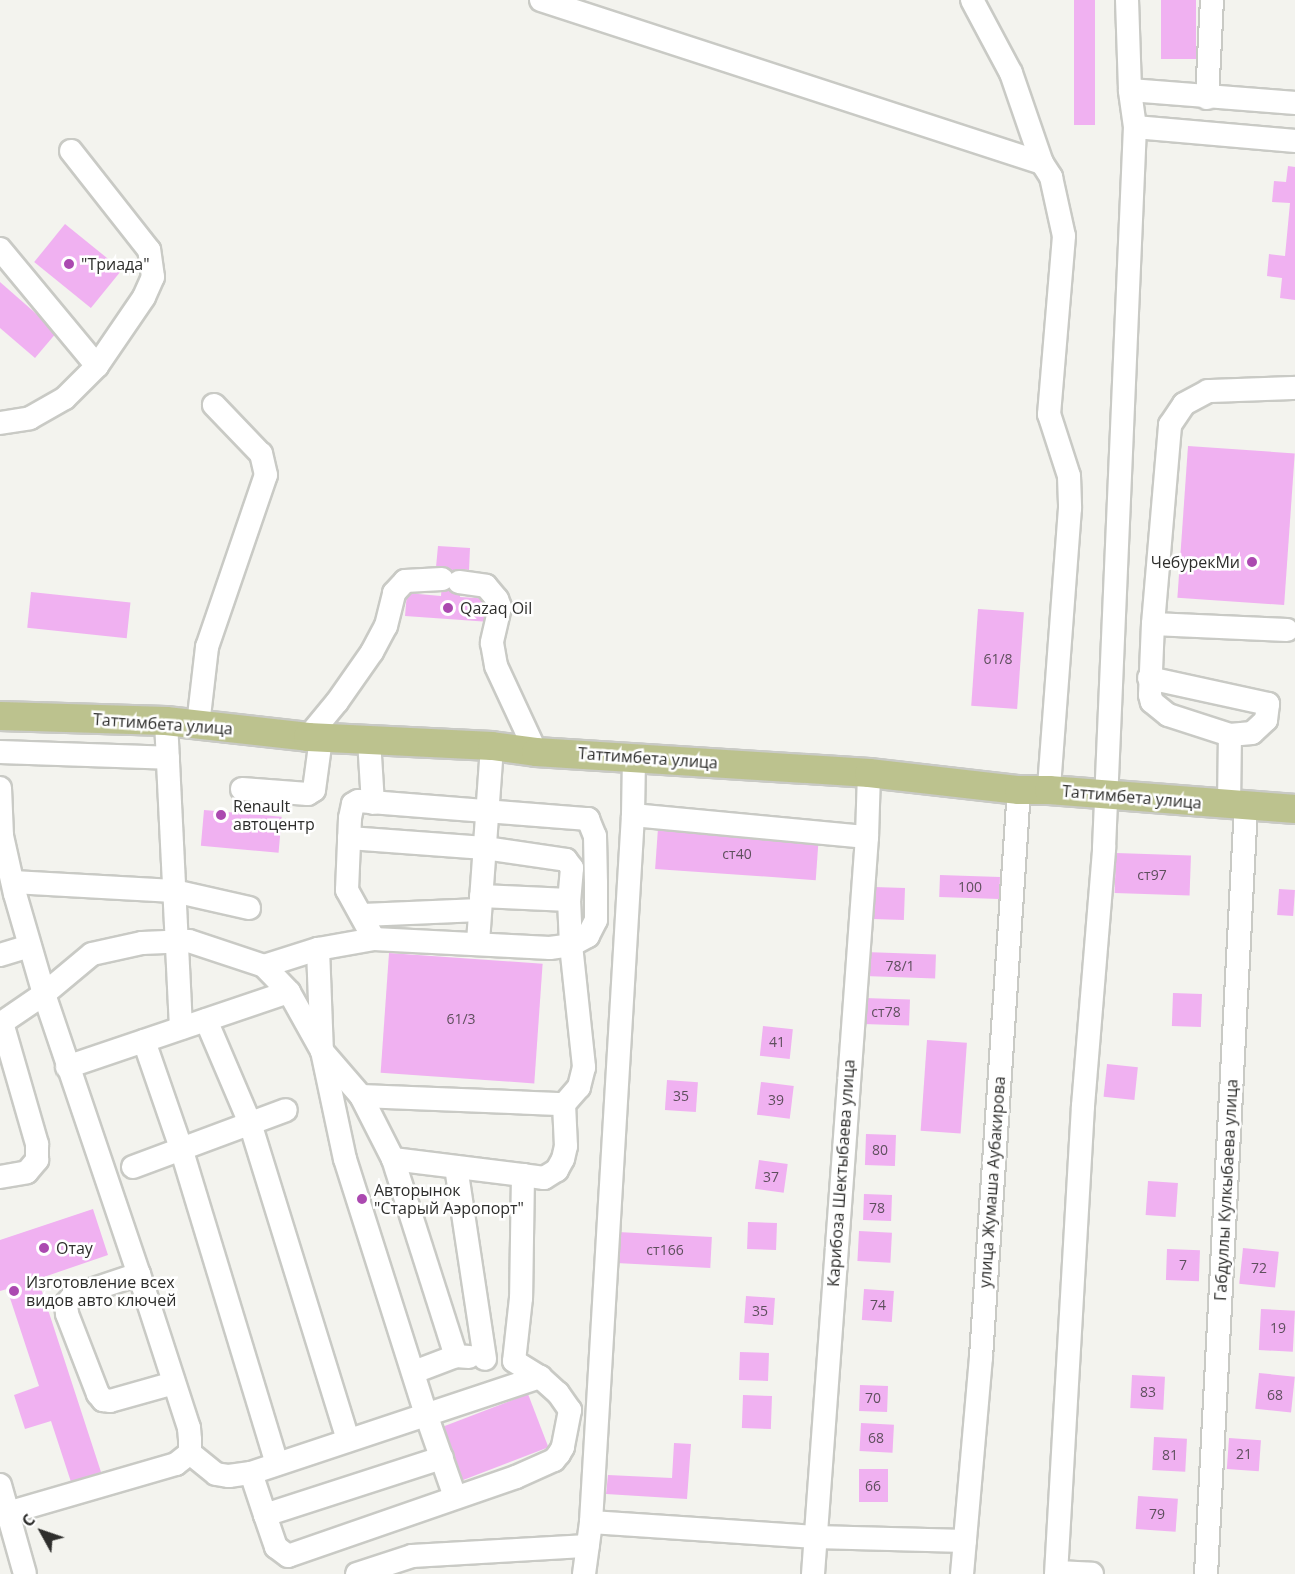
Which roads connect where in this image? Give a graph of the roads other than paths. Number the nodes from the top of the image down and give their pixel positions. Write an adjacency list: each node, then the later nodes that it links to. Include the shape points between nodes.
1 (541, 0): 11 (street)
2 (972, 0): 11 (street, via 1011,74)
3 (1127, 0): 5 (street)
4 (1212, 0): 6 (street)
5 (1130, 90): 6 (street); 8 (street)
6 (1207, 98): 7 (street)
7 (1295, 103)
8 (1135, 127): 9 (street); 36 (street)
9 (1295, 141)
10 (71, 151): 13 (street, via 149,249 153,277)
11 (1042, 163): 35 (street, via 1051,177 1064,236 1050,414 1069,476 1070,508)
12 (0, 249): 13 (street)
13 (98, 366): 16 (street, via 65,398 30,418)
14 (1295, 388): 17 (street, via 1208,391 1184,404 1170,425)
15 (214, 405): 22 (street, via 261,454 266,475 207,647)
16 (0, 423)
17 (1153, 624): 18 (street); 19 (street)
18 (1287, 630)
19 (1149, 678): 23 (street, via 1152,702 1168,715); 23 (street, via 1268,704 1266,720 1252,733)
20 (0, 716): 21 (main road, Таттимбета улица)
21 (166, 722): 22 (main road, Таттимбета улица); 30 (street)
22 (198, 725): 24 (main road, Таттимбета улица)
23 (1230, 735): 38 (street, Габдуллы Кулкыбаева улица)
24 (314, 737): 25 (main road, Таттимбета улица); 28 (street, via 372,652 386,626 394,593 405,581 451,581 486,586 497,598 500,607 492,643 496,666); 33 (street, via 314,790 308,794)
25 (369, 740): 26 (main road, Таттимбета улица); 37 (street)
26 (492, 746): 28 (main road, Таттимбета улица); 39 (street)
27 (0, 752): 30 (street)
28 (536, 752): 29 (main road, Таттимбета улица)
29 (634, 757): 31 (main road, Таттимбета улица); 41 (street)
30 (168, 758): 47 (street)
31 (869, 773): 34 (main road, Таттимбета улица); 43 (street, Карибоза Шектыбаева улица)
32 (0, 788): 42 (street)
33 (242, 789)
34 (1019, 790): 35 (main road, Таттимбета улица); 101 (street, улица Жумаша Аубакирова)
35 (1049, 790): 36 (main road, Таттимбета улица)
36 (1106, 794): 38 (main road, Таттимбета улица); 103 (street, via 1083,1106)
37 (373, 803): 39 (street); 44 (street, via 353,804)
38 (1238, 805): 40 (main road, Таттимбета улица); 110 (street, Габдуллы Кулкыбаева улица)
39 (487, 809): 45 (street); 55 (street, via 588,819 595,836 596,920 588,936)
40 (1295, 809)
41 (633, 815): 43 (street); 69 (street)
42 (1, 836): 46 (street)
43 (867, 837): 100 (street, Карибоза Шектыбаева улица)
44 (349, 838): 45 (street); 51 (street, via 347,890)
45 (484, 848): 48 (street, via 570,863); 49 (street)
46 (9, 891): 47 (street); 56 (street)
47 (174, 891): 50 (street); 53 (street)
48 (569, 900): 49 (street); 55 (street)
49 (481, 903): 51 (street); 54 (street)
50 (249, 908)
51 (363, 915): 52 (street)
52 (374, 939): 54 (street); 57 (street)
53 (176, 941): 59 (street, via 189,941); 61 (street, via 142,943 92,954); 64 (street)
54 (478, 942): 55 (street, via 550,948)
55 (571, 945): 68 (street)
56 (30, 946): 58 (street); 61 (street)
57 (318, 949): 59 (street); 66 (street)
58 (0, 955)
59 (264, 966): 60 (street)
60 (289, 992): 62 (street); 66 (street)
61 (44, 994): 63 (street); 67 (street)
62 (206, 1020): 64 (street); 73 (street)
63 (1, 1024): 79 (street, via 37,1144 37,1160 27,1172)
64 (181, 1028): 65 (street)
65 (144, 1041): 67 (street); 74 (street)
66 (322, 1051): 70 (street); 84 (street, via 345,1159)
67 (67, 1067): 80 (street)
68 (584, 1067): 69 (street); 71 (street, via 579,1087)
69 (616, 1072): 89 (street)
70 (362, 1096): 71 (street); 75 (street)
71 (564, 1104): 78 (street, via 566,1146 557,1170 544,1178)
72 (286, 1110): 73 (street)
73 (250, 1123): 74 (street); 90 (street)
74 (181, 1148): 76 (street); 93 (street)
75 (393, 1159): 77 (street); 81 (street)
76 (133, 1167)
77 (456, 1167): 78 (street); 82 (street)
78 (523, 1175): 83 (street, via 521,1298)
79 (0, 1177)
80 (139, 1274): 86 (street); 86 (street, via 73,1296 66,1304 67,1314 103,1400)
81 (456, 1356): 82 (street); 84 (street)
82 (485, 1359): 83 (street)
83 (514, 1361): 85 (street)
84 (414, 1372): 88 (street)
85 (540, 1377): 87 (street); 88 (street)
86 (174, 1383): 91 (street, via 189,1428)
87 (570, 1410): 89 (street); 96 (street, via 563,1447 554,1460)
88 (426, 1414): 90 (street); 92 (street)
89 (597, 1416): 99 (street)
90 (348, 1440): 93 (street)
91 (190, 1453): 94 (street, via 216,1474); 97 (street, via 177,1464)
92 (442, 1458): 96 (street); 98 (street)
93 (277, 1464): 94 (street)
94 (251, 1473): 98 (street)
95 (0, 1485): 97 (street)
96 (455, 1497): 98 (street, via 288,1556 276,1547)
97 (4, 1513): 104 (street)
98 (265, 1515)
99 (591, 1522): 100 (street); 102 (street)
100 (815, 1537): 101 (street); 107 (street, Карибоза Шектыбаева улица)
101 (965, 1541): 108 (street, улица Жумаша Аубакирова)
102 (588, 1546): 105 (street, via 412,1556); 106 (street)
103 (1057, 1573): 109 (street)
104 (25, 1574)
105 (357, 1574)
106 (584, 1574)
107 (813, 1574)
108 (962, 1574)
109 (1092, 1574)
110 (1206, 1574)

